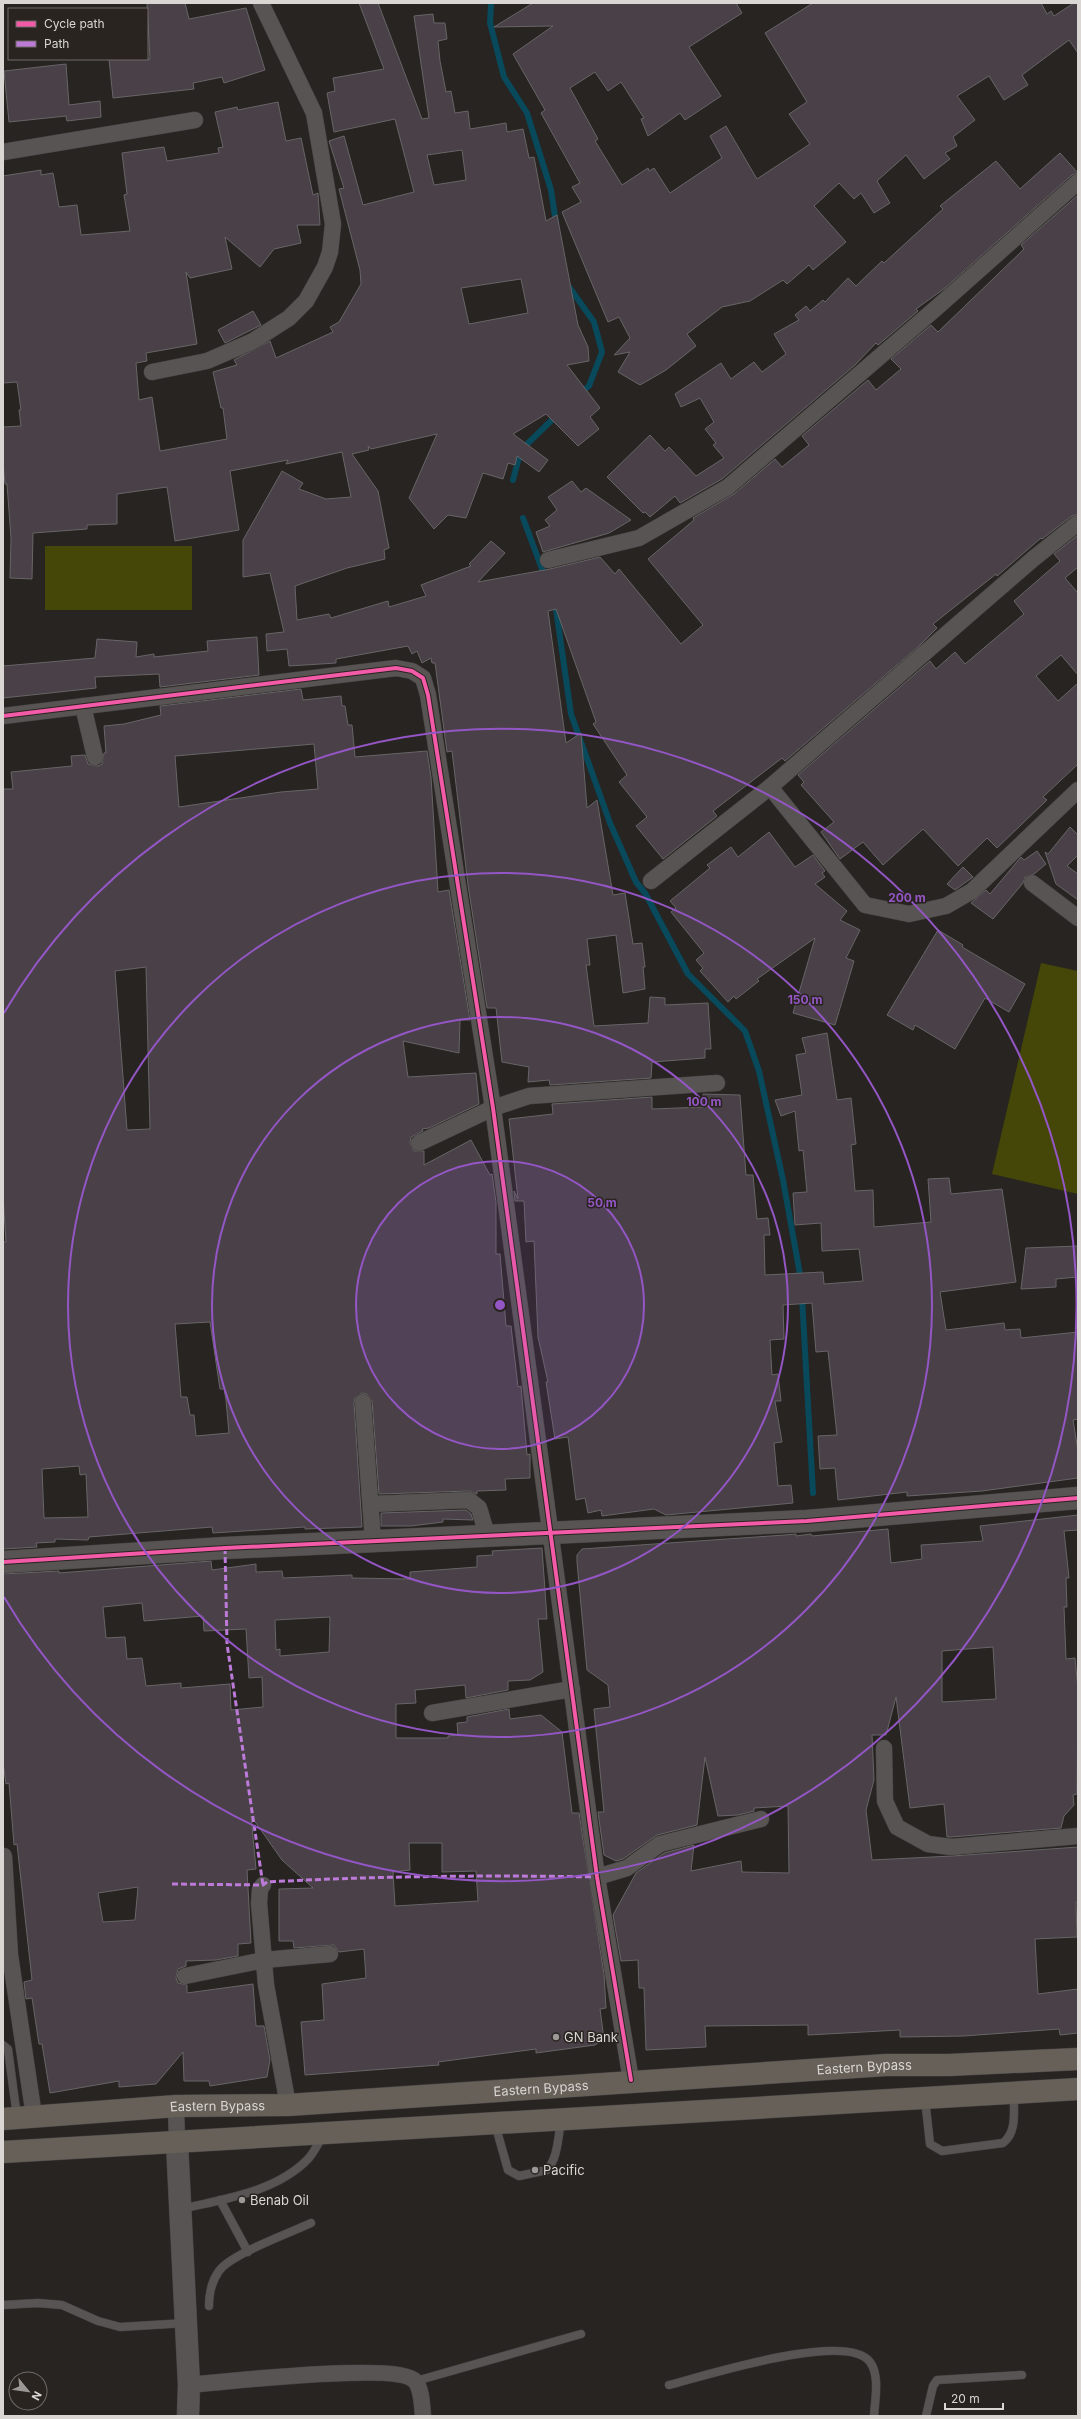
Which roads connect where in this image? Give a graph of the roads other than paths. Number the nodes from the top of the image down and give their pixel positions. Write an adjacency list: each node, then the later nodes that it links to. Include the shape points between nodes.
1 (261, 3): 5 (street, via 314,113 333,224 330,252 325,268 306,301 289,318 253,341 207,361)
2 (195, 120): 3 (street)
3 (3, 152)
4 (1078, 182): 7 (street, via 728,487 639,538)
5 (152, 372)
6 (1078, 523): 11 (street, via 1027,564)
7 (548, 560)
8 (83, 706): 9 (street); 10 (street); 17 (street, via 396,668 412,671 424,678)
9 (3, 716)
10 (96, 756)
11 (770, 787): 12 (street, via 865,905 909,914 946,906 972,891); 13 (street)
12 (1078, 790)
13 (651, 881)
14 (1032, 884): 15 (street)
15 (1078, 918)
16 (717, 1083): 17 (street, via 529,1096)
17 (493, 1108): 18 (street); 22 (street)
18 (419, 1143)
19 (363, 1402): 21 (street)
20 (1078, 1498): 22 (street, via 807,1521)
21 (372, 1504): 23 (street, via 469,1500 479,1508); 24 (street)
22 (550, 1532): 23 (street); 26 (street)
23 (487, 1535): 24 (street)
24 (374, 1541): 25 (street)
25 (3, 1562)
26 (572, 1689): 27 (street); 32 (street)
27 (432, 1713)
28 (884, 1748): 30 (street, via 885,1801 890,1812 897,1827 928,1844 951,1847)
29 (761, 1819): 32 (street, via 660,1844 627,1868)
30 (1078, 1836)
31 (4, 1856): 34 (street)
32 (597, 1877): 40 (street)
33 (263, 1885): 36 (street, via 258,1903)
34 (5, 1914): 46 (street, via 10,1955)
35 (330, 1954): 36 (street)
36 (264, 1960): 37 (street); 44 (street, via 266,1985)
37 (184, 1976)
38 (3, 2045): 46 (lane, via 8,2049)
39 (1078, 2059): 40 (highway, Eastern Bypass, via 886,2065)
40 (631, 2080): 44 (highway, Eastern Bypass)
41 (1078, 2089): 42 (highway)
42 (1014, 2092): 43 (highway); 43 (lane, via 1013,2131 1003,2143 942,2151 930,2144)
43 (924, 2097): 47 (highway)
44 (288, 2105): 45 (highway, Eastern Bypass)
45 (176, 2106): 46 (highway, Eastern Bypass); 50 (street)
46 (18, 2117)
47 (562, 2118): 48 (highway); 48 (lane, via 550,2167 547,2170 519,2176 508,2170)
48 (495, 2122): 49 (highway)
49 (324, 2133): 50 (highway); 52 (lane, via 309,2159 284,2178 240,2196)
50 (177, 2143): 51 (highway); 53 (street)
51 (3, 2152)
52 (220, 2200): 53 (lane); 55 (lane)
53 (180, 2209): 58 (street)
54 (311, 2223): 55 (lane)
55 (248, 2252): 57 (lane, via 231,2260 219,2271 209,2293)
56 (3, 2305): 58 (lane, via 62,2305 98,2321 120,2327)
57 (210, 2306)
58 (186, 2323): 62 (street)
59 (581, 2334): 61 (lane)
60 (1022, 2375): 67 (lane, via 937,2380 932,2386)
61 (416, 2381): 62 (street, via 407,2375 342,2373); 65 (street)
62 (189, 2385): 64 (street)
63 (669, 2385): 66 (lane, via 810,2350 852,2351 867,2358 871,2363 875,2375)
64 (188, 2416)
65 (423, 2416)
66 (874, 2416)
67 (926, 2416)

